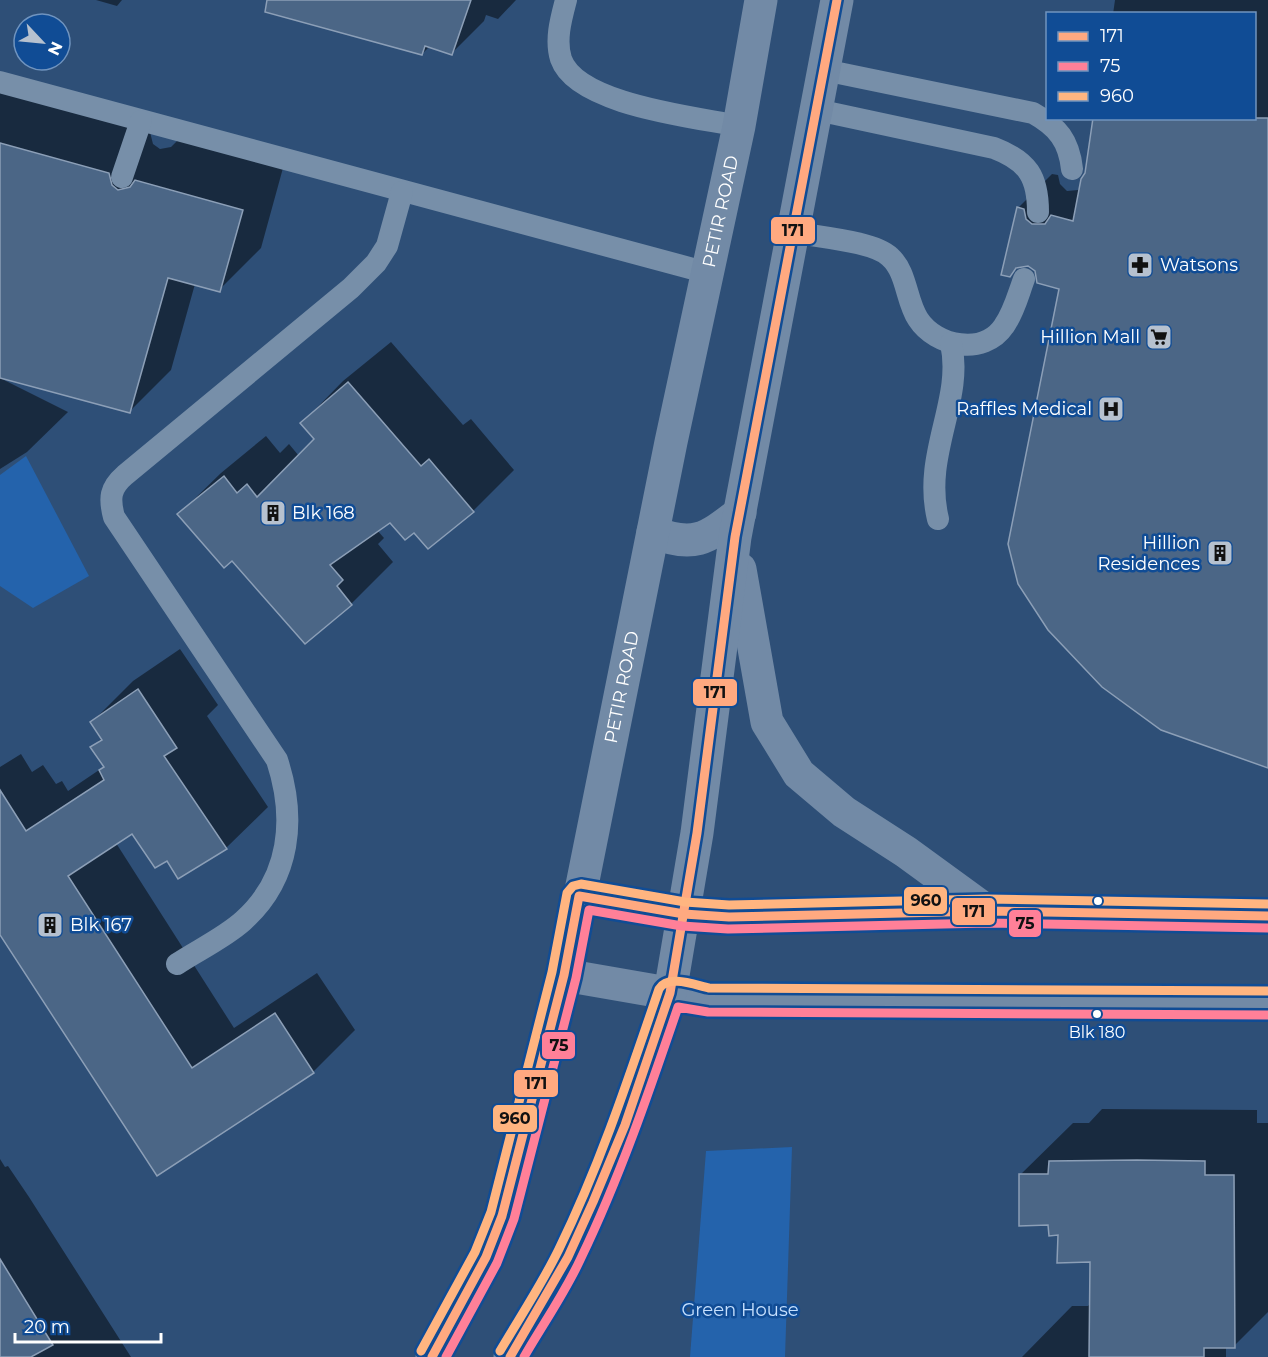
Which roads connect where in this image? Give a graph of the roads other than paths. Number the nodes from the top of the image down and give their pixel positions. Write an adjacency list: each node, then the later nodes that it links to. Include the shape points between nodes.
1 (566, 0): 8 (lane, via 558,30 561,60 581,84 609,99)
2 (761, 0): 8 (main road, PETIR ROAD)
3 (837, 0): 4 (main road)
4 (824, 70): 6 (main road); 9 (lane, via 1034,113 1062,134 1070,149)
5 (0, 82): 7 (lane)
6 (817, 110): 12 (lane, via 994,148 1014,156 1029,171 1038,189); 13 (main road)
7 (141, 121): 10 (lane); 11 (lane)
8 (739, 126): 14 (main road, PETIR ROAD)
9 (1072, 169)
10 (123, 177)
11 (402, 192): 14 (lane); 24 (lane, via 387,246 376,263 125,475 115,484 110,497 114,517 277,760 286,786 288,838 269,889 242,922)
12 (1038, 212)
13 (793, 232): 16 (lane, via 874,248 890,257 918,319 927,330); 18 (main road)
14 (708, 273): 19 (main road, PETIR ROAD)
15 (1024, 279): 16 (lane, via 1004,328 978,344)
16 (951, 343): 17 (lane, via 955,365 932,480)
17 (938, 519)
18 (737, 525): 19 (main road, via 711,536 676,541); 21 (main road, via 767,722 799,774 844,812); 22 (main road)
19 (653, 532): 20 (main road, PETIR ROAD)
20 (579, 896): 22 (main road); 25 (main road, PETIR ROAD)
21 (987, 911): 22 (main road, via 729,917); 23 (main road)
22 (684, 914): 26 (main road)
23 (1268, 916)
24 (177, 964)
25 (564, 975): 26 (main road); 28 (main road, PETIR ROAD, via 502,1216 486,1257)
26 (670, 993): 27 (main road, via 708,1000); 29 (main road, via 625,1125 593,1202 568,1257)
27 (1268, 1003)
28 (432, 1357)
29 (510, 1357)

